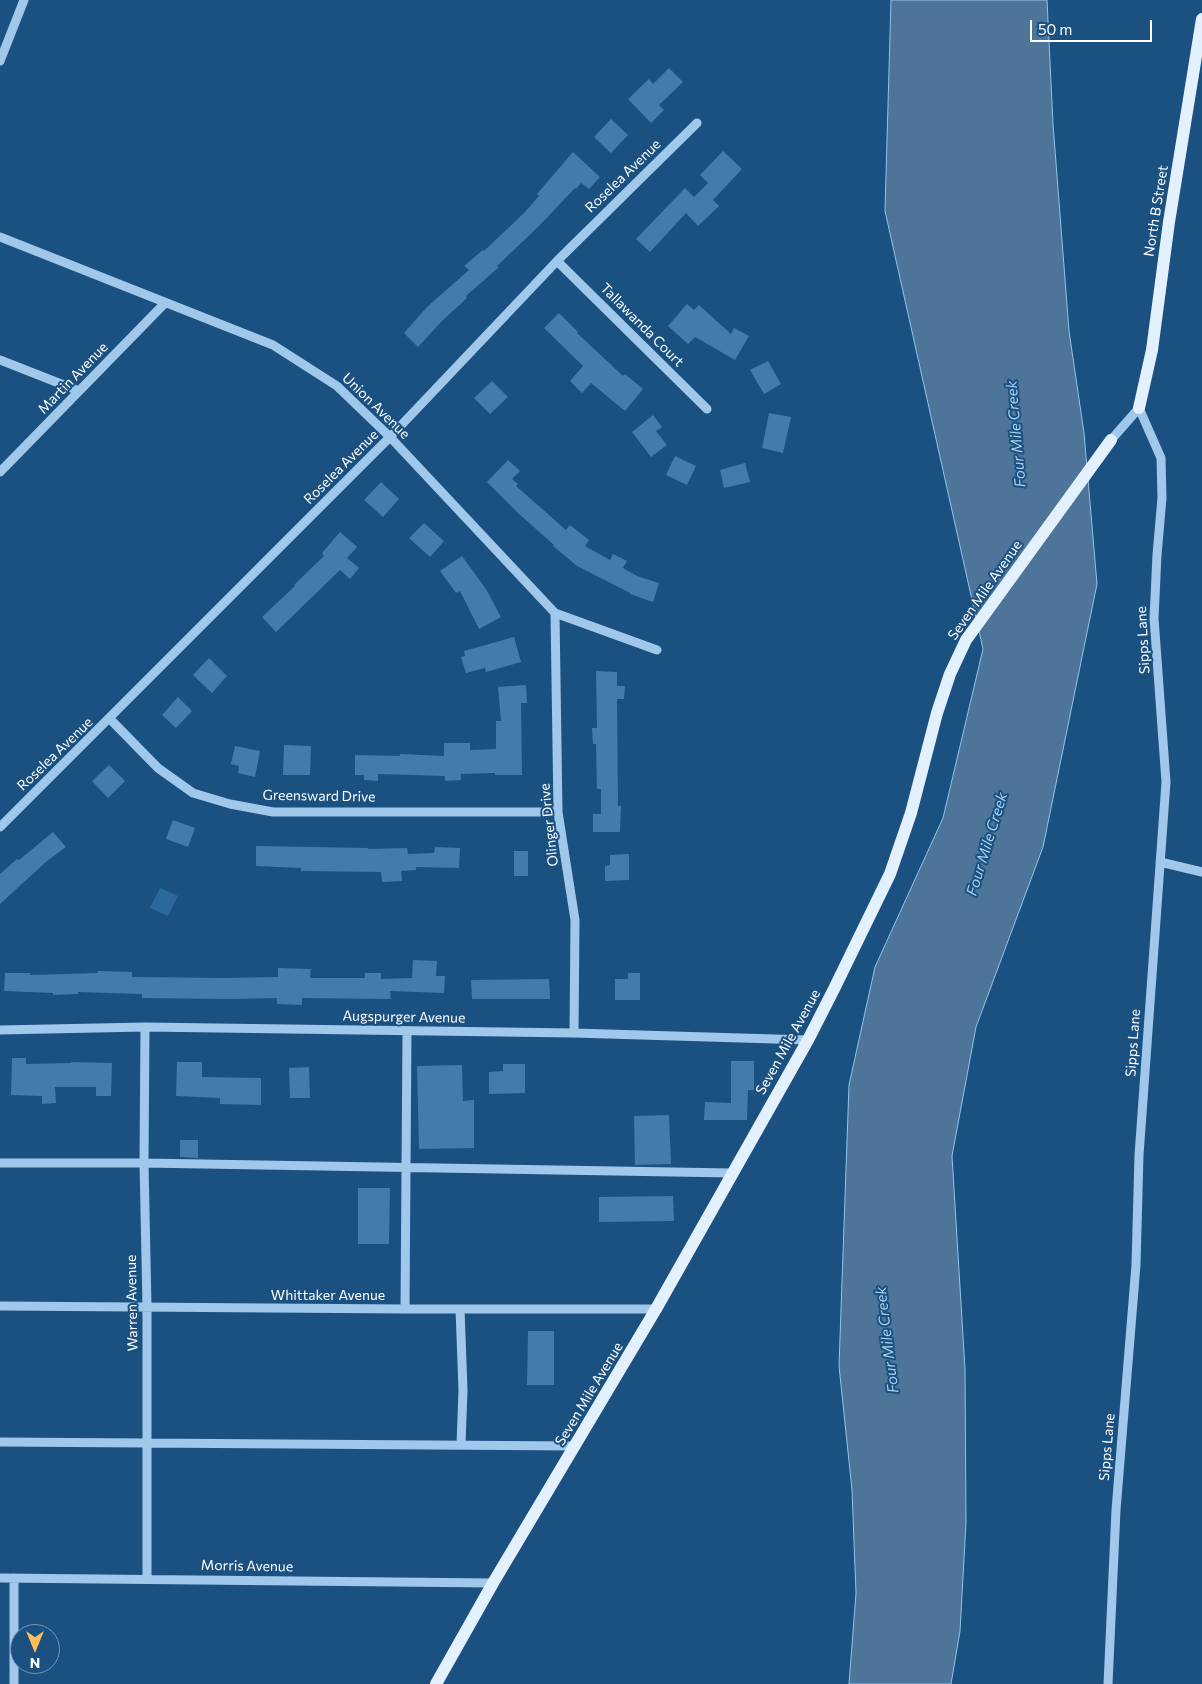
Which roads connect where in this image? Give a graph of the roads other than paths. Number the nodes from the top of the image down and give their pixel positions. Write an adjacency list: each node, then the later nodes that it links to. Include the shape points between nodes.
1 (24, 0): 3 (street)
2 (1202, 19): 10 (main road, North B Street, via 1152,350)
3 (0, 61)
4 (697, 123): 6 (street, Roselea Avenue)
5 (0, 237): 7 (street, Union Avenue)
6 (557, 261): 11 (street, Tallawanda Court); 12 (street, Roselea Avenue)
7 (165, 303): 9 (street, Martin Avenue); 12 (street, Union Avenue, via 273,345 337,386)
8 (0, 360): 9 (street)
9 (79, 391): 14 (street, Martin Avenue)
10 (1139, 408): 13 (street, Seven Mile Avenue); 20 (street, Sipps Lane, via 1160,458 1162,498 1154,618 1166,782)
11 (707, 409)
12 (390, 437): 15 (street, Union Avenue); 17 (street, Roselea Avenue)
13 (1111, 440): 26 (main road, Seven Mile Avenue, via 966,640 937,713 911,813 890,874)
14 (0, 472)
15 (555, 613): 16 (street, Union Avenue); 18 (street, Olinger Drive)
16 (657, 650)
17 (110, 719): 18 (street, Greensward Drive, via 158,768 194,793 230,804 273,812); 19 (street, Roselea Avenue)
18 (558, 812): 25 (street, Olinger Drive, via 576,920)
19 (0, 826)
20 (1160, 862): 21 (street); 46 (street, Sipps Lane, via 1139,1154 1136,1264 1116,1510)
21 (1202, 872)
22 (145, 1027): 23 (street, Augspurger Avenue); 24 (street, Augspurger Avenue); 28 (street, Warren Avenue)
23 (0, 1030)
24 (407, 1031): 25 (street, Augspurger Avenue); 29 (street)
25 (574, 1033): 26 (street, Augspurger Avenue)
26 (808, 1040): 30 (main road, Seven Mile Avenue)
27 (0, 1163): 28 (street)
28 (144, 1163): 29 (street); 32 (street, Warren Avenue)
29 (407, 1168): 30 (street); 33 (street)
30 (732, 1173): 35 (main road, Seven Mile Avenue)
31 (0, 1306): 32 (street, Whittaker Avenue)
32 (147, 1308): 33 (street, Whittaker Avenue); 37 (street, Warren Avenue)
33 (405, 1309): 34 (street, Whittaker Avenue)
34 (460, 1309): 35 (street, Whittaker Avenue); 38 (street)
35 (656, 1309): 39 (main road, Seven Mile Avenue)
36 (0, 1442): 37 (street)
37 (147, 1443): 38 (street); 42 (street, Warren Avenue)
38 (461, 1445): 39 (street)
39 (576, 1446): 43 (main road, Seven Mile Avenue)
40 (0, 1578): 41 (street, Morris Avenue)
41 (14, 1578): 42 (street, Morris Avenue); 44 (street)
42 (147, 1578): 43 (street, Morris Avenue)
43 (493, 1583): 45 (main road, Seven Mile Avenue)
44 (14, 1684)
45 (436, 1684)
46 (1108, 1684)

